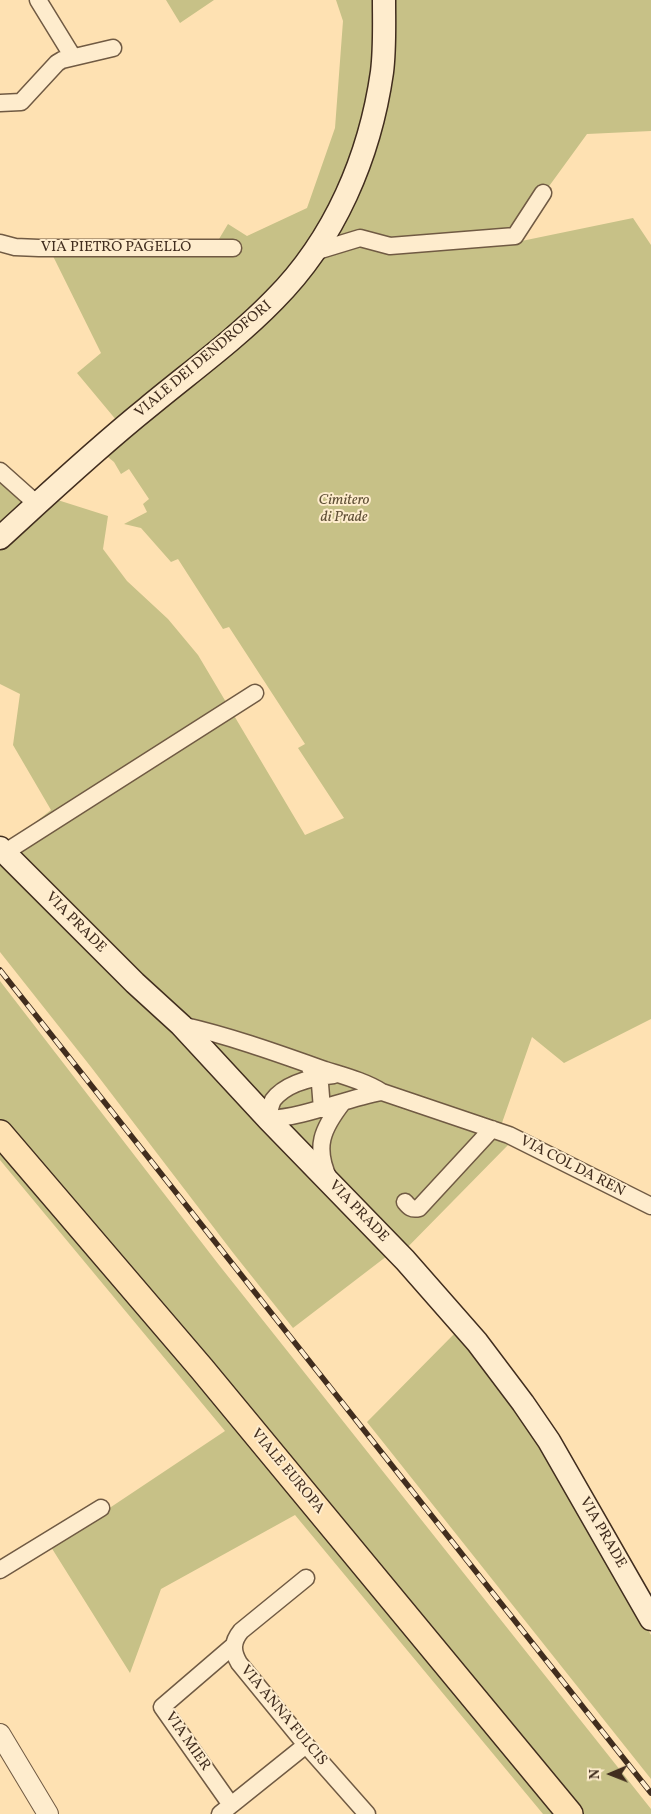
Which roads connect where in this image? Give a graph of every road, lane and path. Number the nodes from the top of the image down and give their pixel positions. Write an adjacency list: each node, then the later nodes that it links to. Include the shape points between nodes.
1 (38, 0): 4 (street)
2 (384, 0): 9 (main road, VIALE DEI DENDROFORI, via 382,71 368,140 346,196)
3 (113, 48): 4 (street)
4 (73, 57): 5 (street, via 57,64 21,102)
5 (0, 103)
6 (543, 193): 9 (street, via 515,236 390,246 360,238)
7 (0, 243): 8 (street, VIA PIETRO PAGELLO, via 39,248)
8 (233, 248)
9 (314, 252): 11 (main road, VIALE DEI DENDROFORI, via 253,321 114,434)
10 (0, 471): 11 (street)
11 (37, 504): 12 (main road, VIALE DEI DENDROFORI)
12 (0, 538)
13 (255, 693): 14 (street, VIA PRADE)
14 (2, 850): 15 (main road, VIA PRADE)
15 (181, 1025): 16 (street, VIA COL DA REN, via 216,1033); 22 (main road, VIA PRADE)
16 (305, 1063): 17 (street, VIA COL DA REN); 18 (street)
17 (338, 1074): 18 (street, VIA COL DA REN); 19 (street, VIA COL DA REN, via 370,1084)
18 (316, 1076): 21 (street); 22 (street, VIA COL DA REN, via 278,1096 270,1107)
19 (382, 1092): 20 (street, VIA COL DA REN); 23 (street, VIA COL DA REN)
20 (343, 1102): 21 (street, VIA COL DA REN); 25 (street, via 322,1139 323,1166)
21 (322, 1108): 22 (street, VIA COL DA REN)
22 (268, 1119): 25 (main road, VIA PRADE)
23 (492, 1129): 26 (street, via 419,1208 410,1208); 27 (street, VIA COL DA REN)
24 (0, 1133): 38 (main road, VIALE EUROPA, via 202,1368)
25 (331, 1184): 31 (main road, VIA PRADE, via 405,1260 477,1342 518,1395 549,1441)
26 (405, 1202)
27 (651, 1206)
28 (101, 1508): 29 (street)
29 (0, 1570)
30 (306, 1578): 32 (street, via 241,1631)
31 (651, 1620)
32 (233, 1646): 34 (street, VIA ANNA FULCIS, via 239,1663); 35 (street, VIA MIER, via 162,1707)
33 (0, 1734): 36 (street)
34 (306, 1745): 35 (street, VIA MIER); 37 (street, VIA ANNA FULCIS)
35 (226, 1810)
36 (48, 1814)
37 (367, 1814)
38 (570, 1814)

